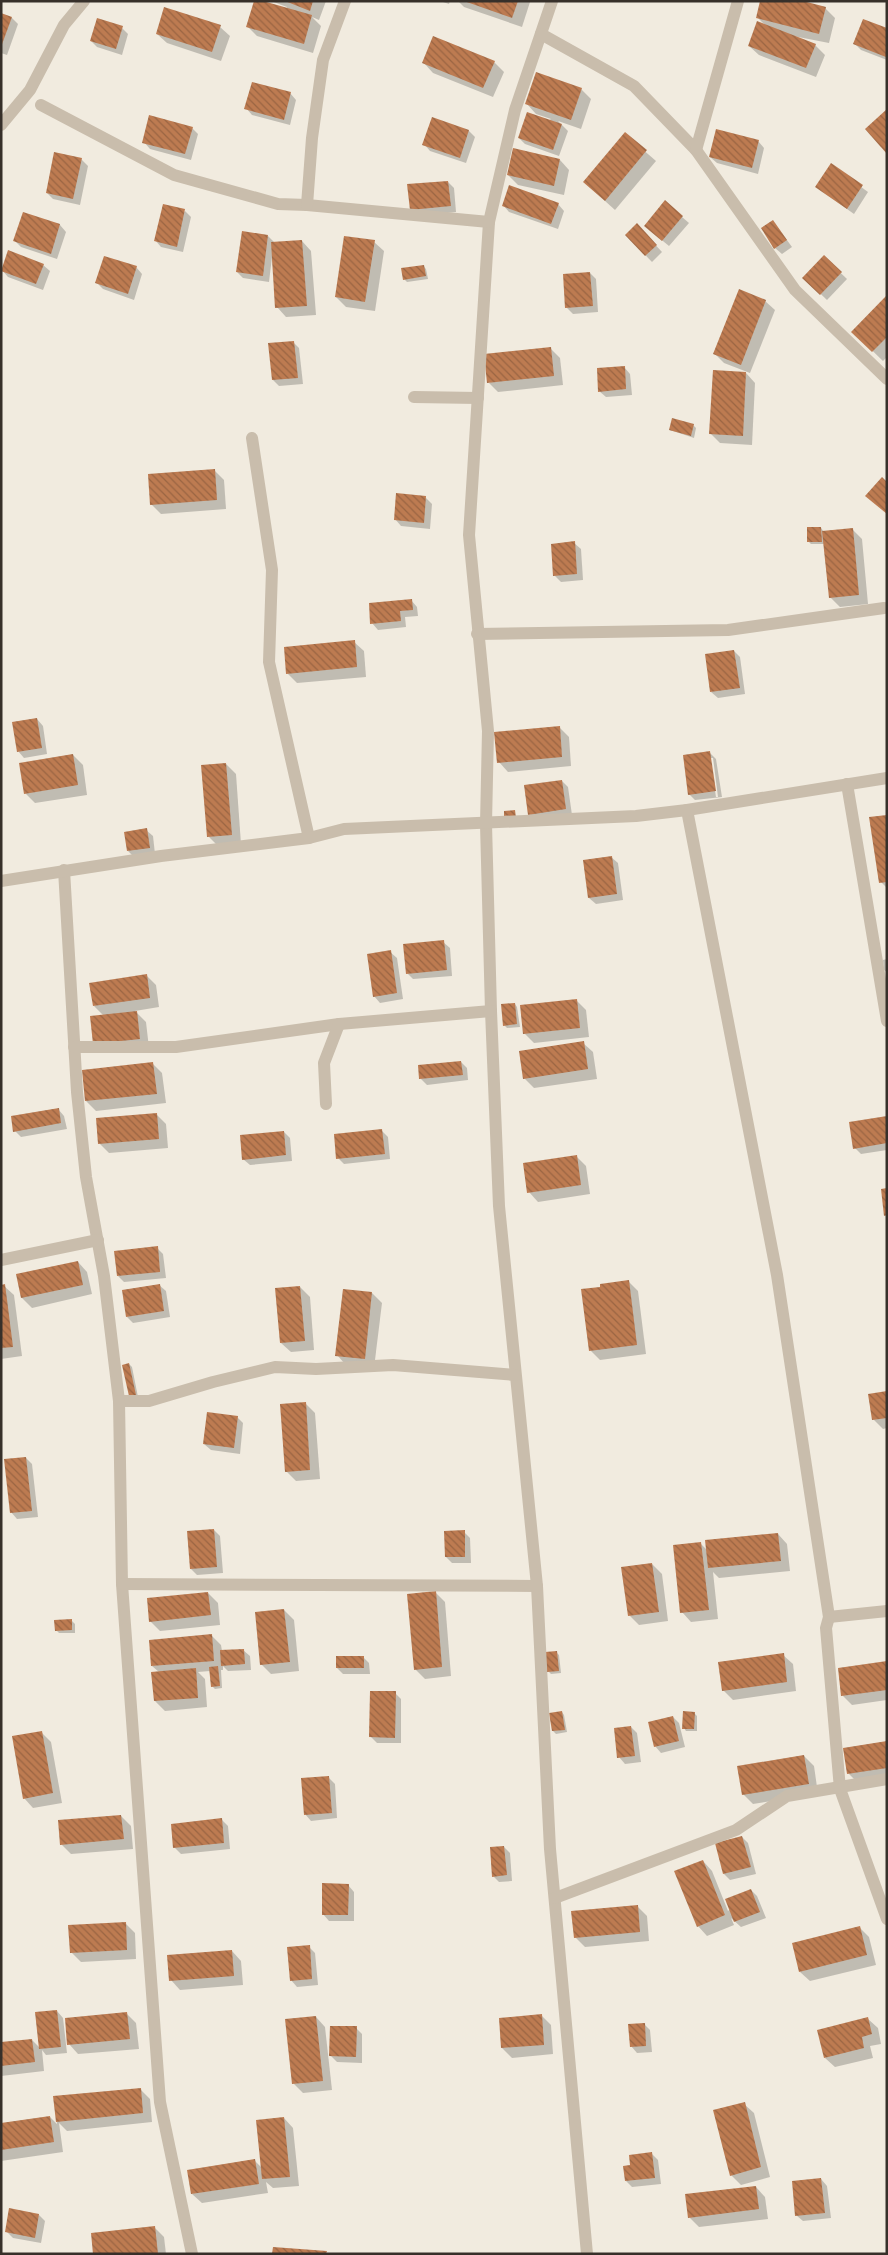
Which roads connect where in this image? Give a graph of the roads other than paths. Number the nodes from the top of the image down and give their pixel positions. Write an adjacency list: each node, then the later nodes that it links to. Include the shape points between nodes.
1 (84, 1): 7 (street, via 64,25 30,90)
2 (345, 1): 9 (street, via 322,60)
3 (552, 1): 5 (street)
4 (738, 1): 8 (street)
5 (541, 34): 8 (street, via 634,86); 10 (street, via 515,110)
6 (40, 105): 9 (street, via 174,174 278,204)
7 (1, 125)
8 (696, 150): 11 (street, via 795,290)
9 (307, 205): 10 (street)
10 (489, 222): 13 (street)
11 (887, 380)
12 (414, 397): 13 (street)
13 (478, 398): 16 (street, via 469,535)
14 (252, 438): 21 (street, via 272,570 269,662)
15 (884, 608): 16 (street, via 728,630)
16 (477, 634): 20 (street, via 488,731)
17 (887, 778): 18 (street)
18 (847, 784): 19 (street); 25 (street)
19 (687, 810): 20 (street); 36 (street, via 777,1275)
20 (486, 824): 21 (street, via 344,829); 24 (street)
21 (309, 838): 22 (street)
22 (64, 870): 23 (street); 27 (street)
23 (1, 881)
24 (490, 1011): 26 (street); 31 (street, via 499,1206)
25 (887, 1021)
26 (339, 1024): 27 (street, via 176,1047); 28 (street, via 324,1063)
27 (74, 1046): 29 (street, via 86,1177)
28 (326, 1104)
29 (98, 1240): 30 (street); 32 (street)
30 (1, 1260)
31 (515, 1375): 32 (street, via 393,1365 316,1369 275,1367 149,1402); 34 (street)
32 (119, 1401): 33 (street)
33 (122, 1584): 34 (street); 41 (street, via 160,2102)
34 (537, 1586): 39 (street)
35 (887, 1611): 36 (street)
36 (829, 1617): 38 (street, via 826,1628)
37 (887, 1779): 38 (street)
38 (840, 1789): 39 (street, via 787,1796 736,1830); 40 (street)
39 (555, 1898): 42 (street)
40 (887, 1919)
41 (192, 2254)
42 (587, 2254)

